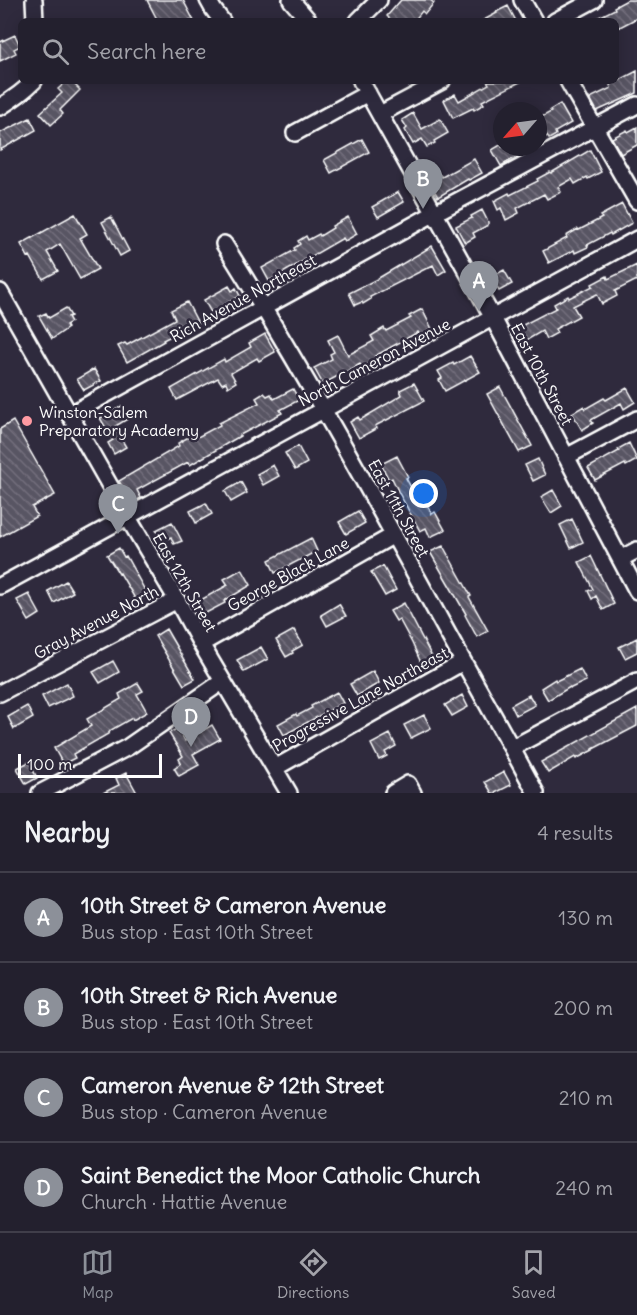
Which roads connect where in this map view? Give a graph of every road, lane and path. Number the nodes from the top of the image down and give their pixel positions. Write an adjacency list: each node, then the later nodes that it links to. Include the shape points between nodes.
1 (33, 0): 7 (street)
2 (208, 0): 8 (street)
3 (291, 0): 9 (street)
4 (378, 0): 10 (street)
5 (522, 0): 11 (street)
6 (594, 0): 12 (street)
7 (35, 18)
8 (220, 18)
9 (306, 18)
10 (361, 18)
11 (532, 18)
12 (561, 18)
13 (31, 84): 18 (street)
14 (436, 84): 19 (street)
15 (570, 84): 20 (street)
16 (364, 87): 19 (street, East 10th Street); 21 (street)
17 (637, 105): 20 (street, Rich Avenue Northeast)
18 (0, 106)
19 (380, 114): 23 (street, East 10th Street)
20 (596, 128): 22 (street); 23 (street, Rich Avenue Northeast)
21 (295, 133)
22 (637, 201)
23 (435, 213): 27 (street, Rich Avenue Northeast); 28 (street, East 10th Street)
24 (637, 239): 28 (street, North Cameron Avenue)
25 (224, 244): 27 (street, East 11th Street)
26 (0, 292): 30 (street, East 12th Street)
27 (263, 308): 29 (street, East 11th Street); 30 (street, Rich Avenue Northeast)
28 (493, 318): 29 (street, North Cameron Avenue); 32 (street, East 10th Street)
29 (323, 410): 33 (street, North Cameron Avenue); 34 (street, East 11th Street)
30 (69, 415): 33 (street, East 12th Street)
31 (637, 419): 32 (street)
32 (566, 457): 36 (street, East 10th Street)
33 (127, 516): 37 (street, North Cameron Avenue); 39 (street, East 12th Street)
34 (394, 536): 40 (street, George Black Lane); 41 (street, East 11th Street)
35 (637, 550): 36 (street)
36 (620, 559): 38 (street, East 10th Street)
37 (0, 586)
38 (637, 591)
39 (177, 600): 40 (street, East 12th Street); 44 (street, Gray Avenue North)
40 (201, 644): 42 (street, East 12th Street)
41 (463, 662): 45 (street, East 11th Street); 46 (street, Progressive Lane Northeast)
42 (223, 681): 46 (street, East 12th Street); 47 (street, via 128,747)
43 (637, 681): 45 (street)
44 (0, 693)
45 (512, 748): 51 (street, East 11th Street)
46 (275, 768): 48 (street, East 12th Street)
47 (40, 793)
48 (289, 793)
49 (393, 793): 50 (street, via 408,784)
50 (413, 793)
51 (536, 793)

